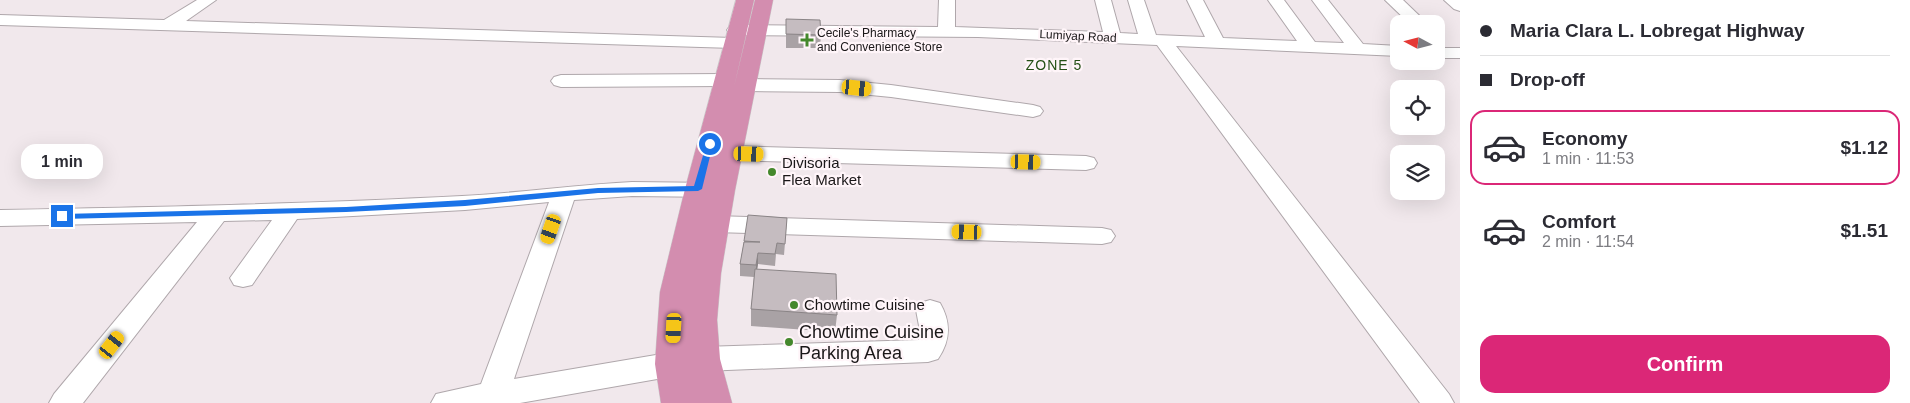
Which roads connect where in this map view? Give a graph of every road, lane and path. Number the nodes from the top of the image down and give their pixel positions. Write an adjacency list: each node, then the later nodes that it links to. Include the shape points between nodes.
1 (208, 0): 15 (street)
2 (745, 0): 17 (highway)
3 (764, 0): 17 (highway)
4 (947, 0): 16 (street)
5 (1103, 0): 18 (street)
6 (1136, 0): 19 (street)
7 (1195, 0): 20 (street)
8 (1276, 0): 21 (street)
9 (1320, 0): 22 (street)
10 (1393, 0): 13 (street)
11 (1452, 0): 12 (street)
12 (1460, 6)
13 (1410, 15)
14 (0, 20): 15 (street, Lumiyap Road)
15 (168, 25): 17 (street, Lumiyap Road)
16 (946, 31): 17 (street, Lumiyap Road); 18 (street, Lumiyap Road)
17 (742, 35): 25 (highway)
18 (1113, 38): 19 (street, Lumiyap Road)
19 (1156, 40): 20 (street, Lumiyap Road); 45 (street)
20 (1216, 42): 21 (street, Lumiyap Road)
21 (1310, 47): 22 (street, Lumiyap Road)
22 (1358, 50): 23 (street, Lumiyap Road)
23 (1390, 51)
24 (561, 81): 25 (street)
25 (735, 82): 26 (street, via 849,87); 27 (highway); 29 (highway)
26 (1033, 111)
27 (730, 153): 28 (street); 29 (highway)
28 (1086, 163)
29 (710, 189): 30 (street); 34 (highway); 39 (highway, via 676,292)
30 (564, 193): 31 (street, via 465,203); 40 (street)
31 (290, 212): 32 (street); 36 (street)
32 (216, 213): 33 (street); 41 (street)
33 (0, 218)
34 (715, 224): 35 (street); 38 (highway, via 701,320)
35 (1102, 236)
36 (243, 278)
37 (930, 310): 38 (street, via 935,331 934,344 928,351)
38 (703, 359): 39 (street); 44 (highway)
39 (672, 364): 40 (street); 43 (highway)
40 (493, 394): 42 (street)
41 (66, 403)
42 (447, 403)
43 (679, 403)
44 (714, 403)
45 (1438, 403)

